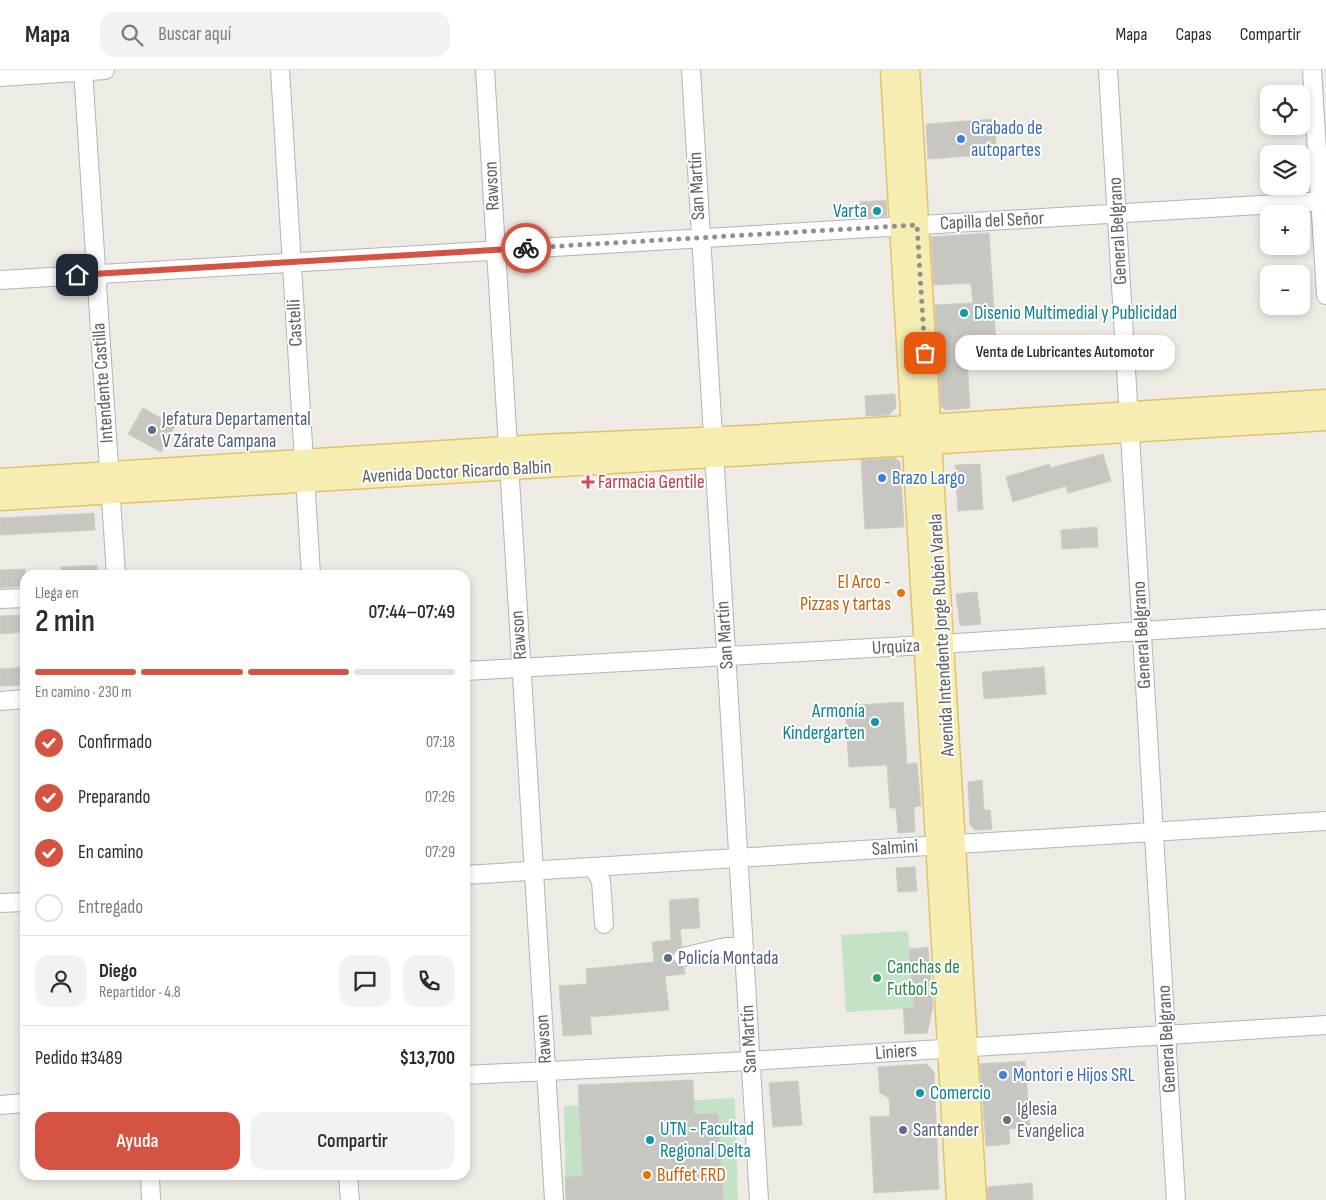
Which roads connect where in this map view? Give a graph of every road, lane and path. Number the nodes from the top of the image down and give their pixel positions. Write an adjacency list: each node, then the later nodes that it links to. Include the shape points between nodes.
1 (104, 70): 9 (street)
2 (280, 70): 16 (street, Castelli)
3 (486, 70): 15 (street, Rawson)
4 (691, 70): 14 (street, San Martín)
5 (892, 70): 13 (main road, Avenida Intendente Jorge Rubén Varela)
6 (908, 70): 13 (main road, Avenida Intendente Jorge Rubén Varela)
7 (1108, 70): 12 (street, General Belgrano)
8 (1312, 70): 11 (street)
9 (83, 71): 10 (street); 17 (street, Intendente Castilla)
10 (0, 76)
11 (1323, 201): 12 (street, Capilla del Señor); 19 (street)
12 (1117, 213): 13 (street, Capilla del Señor); 22 (street, General Belgrano)
13 (909, 226): 14 (street, Capilla del Señor); 23 (main road, Avenida Intendente Jorge Rubén Varela)
14 (699, 237): 15 (street, Capilla del Señor); 24 (street, San Martín)
15 (496, 250): 16 (street, Capilla del Señor); 25 (street, Rawson)
16 (292, 262): 17 (street, Capilla del Señor); 26 (street, Castelli)
17 (96, 274): 18 (street, Capilla del Señor); 28 (street, Intendente Castilla)
18 (0, 280)
19 (1326, 295)
20 (1326, 401): 22 (main road)
21 (1326, 419): 22 (main road)
22 (1129, 422): 23 (main road, Avenida Doctor Ricardo Balbín); 35 (street, General Belgrano)
23 (922, 435): 24 (main road, Avenida Doctor Ricardo Balbín); 36 (main road, Avenida Intendente Jorge Rubén Varela)
24 (713, 447): 25 (main road, Avenida Doctor Ricardo Balbín); 37 (street, San Martín)
25 (508, 458): 26 (main road, Avenida Doctor Ricardo Balbín); 38 (street, Rawson)
26 (305, 471): 28 (main road, Avenida Doctor Ricardo Balbín); 31 (street, Castelli)
27 (0, 480): 28 (main road, Avenida Doctor Ricardo Balbín)
28 (110, 483): 29 (main road, Avenida Doctor Ricardo Balbín); 30 (street, Intendente Castilla)
29 (0, 499)
30 (116, 570)
31 (311, 570)
32 (20, 598): 33 (street)
33 (0, 599)
34 (1326, 619): 35 (street, Urquiza)
35 (1142, 631): 36 (street, Urquiza); 43 (street, General Belgrano)
36 (934, 645): 37 (street, Urquiza); 44 (main road, Avenida Intendente Jorge Rubén Varela)
37 (726, 655): 38 (street, Urquiza); 45 (street, San Martín)
38 (521, 668): 39 (street, Urquiza); 47 (street, Rawson)
39 (470, 671)
40 (20, 699): 41 (street)
41 (0, 701)
42 (1326, 821): 43 (street, Salmini)
43 (1154, 832): 44 (street, Salmini); 55 (street, General Belgrano)
44 (946, 845): 45 (street, Salmini); 56 (main road, Avenida Intendente Jorge Rubén Varela)
45 (739, 858): 46 (street, Salmini); 52 (street, San Martín)
46 (593, 867): 47 (street, Salmini); 51 (street, via 601,880)
47 (534, 870): 48 (street, Salmini); 58 (street, Rawson)
48 (470, 875)
49 (20, 902): 50 (street)
50 (0, 903)
51 (604, 924)
52 (744, 947): 53 (street, via 726,946); 57 (street, San Martín)
53 (683, 957)
54 (1326, 1025): 55 (street, Liniers)
55 (1166, 1035): 56 (street, Liniers); 70 (street, General Belgrano)
56 (958, 1048): 57 (street, Liniers); 68 (main road, Avenida Intendente Jorge Rubén Varela); 69 (main road, Avenida Intendente Jorge Rubén Varela)
57 (750, 1061): 58 (street, Liniers); 67 (street, San Martín)
58 (546, 1070): 59 (street, Liniers); 66 (street, Rawson)
59 (470, 1075)
60 (20, 1103): 61 (street)
61 (0, 1105)
62 (150, 1180): 64 (street)
63 (348, 1180): 65 (street)
64 (151, 1200)
65 (350, 1200)
66 (554, 1200)
67 (759, 1200)
68 (958, 1200)
69 (976, 1200)
70 (1176, 1200)

